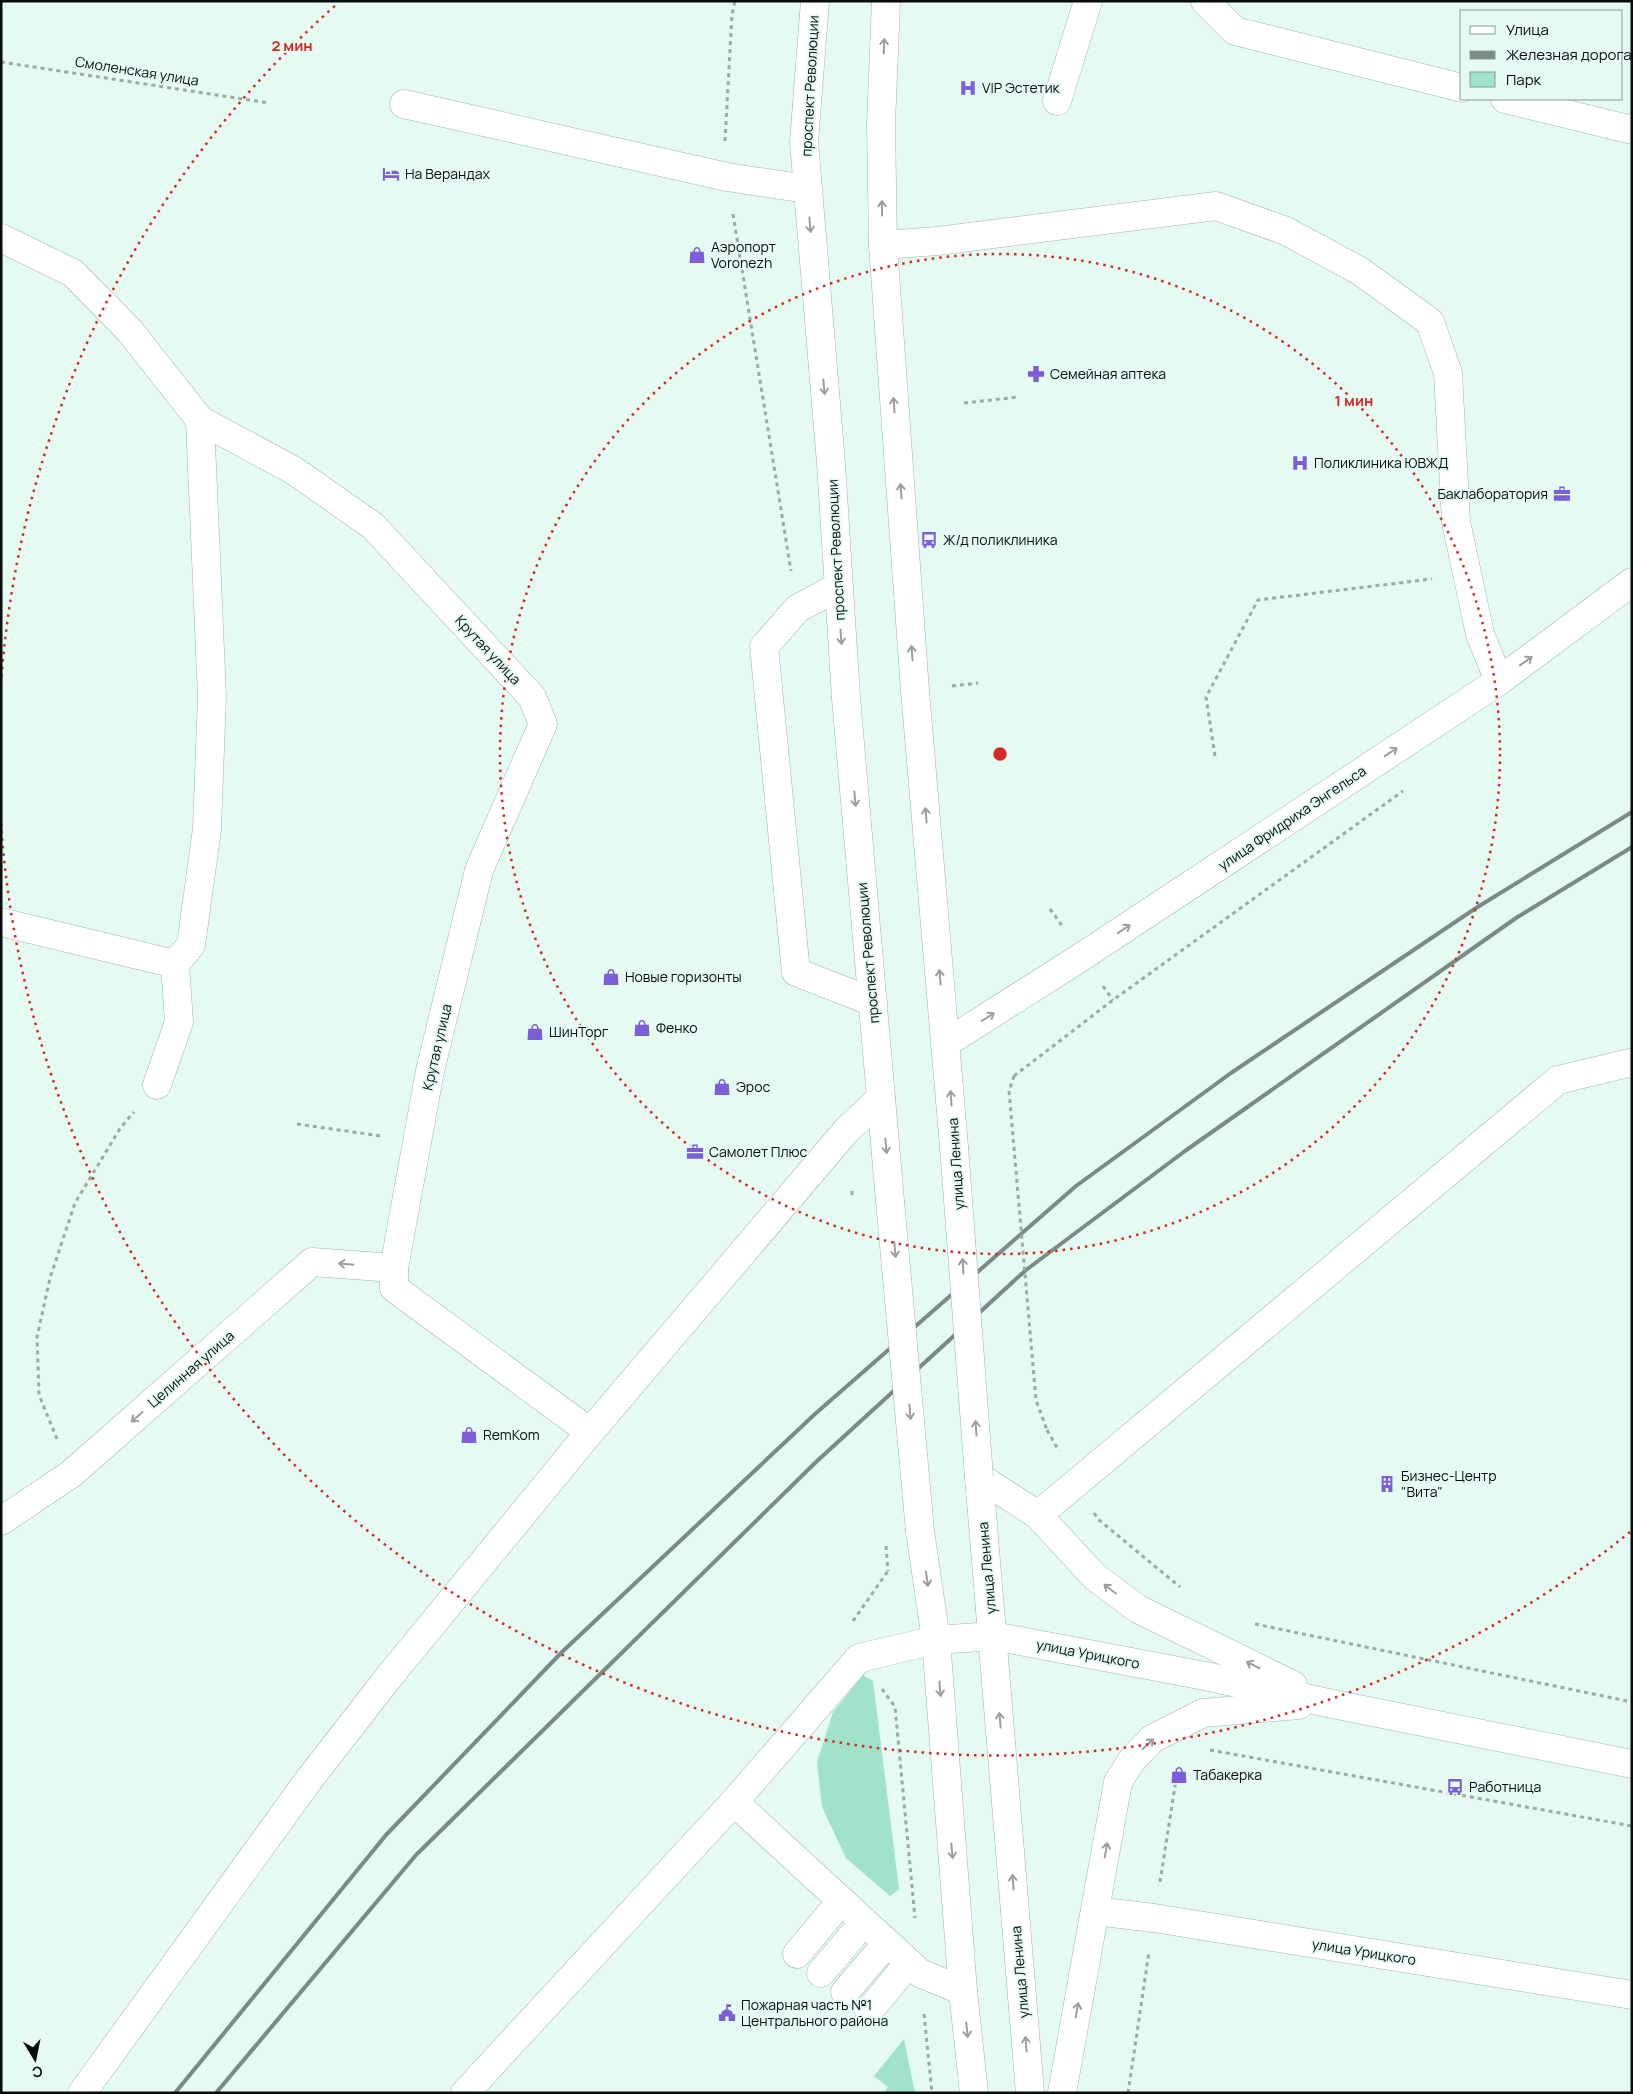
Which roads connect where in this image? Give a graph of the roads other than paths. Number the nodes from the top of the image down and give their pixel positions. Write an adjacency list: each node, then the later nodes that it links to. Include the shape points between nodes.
1 (815, 1): 10 (main road, проспект Революции, via 804,142)
2 (886, 1): 12 (main road, one-way to 2, via 881,124)
3 (1088, 1): 7 (main road)
4 (1206, 1): 5 (main road, via 1235,31)
5 (1460, 87)
6 (1509, 100): 9 (main road)
7 (1057, 101)
8 (404, 104): 10 (main road, via 727,177)
9 (1632, 130)
10 (807, 189): 15 (main road, проспект Революции, one-way to 15)
11 (1, 238): 13 (main road, via 73,273 129,330)
12 (883, 245): 16 (main road, via 1216,206 1286,232 1360,272 1430,322 1448,373 1456,522 1480,634); 20 (main road, one-way to 12, via 915,691)
13 (200, 420): 18 (main road, via 212,696 207,829 191,945); 24 (main road, Крутая улица, via 293,470 372,526 532,697 543,724 479,870 430,1071)
14 (1632, 582): 16 (main road, улица Фридриха Энгельса, one-way to 14)
15 (837, 587): 19 (main road, проспект Революции, one-way to 19); 19 (main road, via 797,609 764,647 796,972)
16 (1499, 681): 20 (main road, улица Фридриха Энгельса, one-way to 16)
17 (1, 922): 18 (main road)
18 (175, 964): 22 (main road, via 179,1022)
19 (873, 1002): 23 (main road, проспект Революции)
20 (946, 1043): 26 (main road, улица Ленина, one-way to 20, bridge)
21 (1632, 1064): 27 (main road, via 1558,1080)
22 (157, 1085)
23 (881, 1098): 25 (main road, via 846,1131); 30 (main road, one-way to 30, bridge, via 920,1531)
24 (394, 1268): 25 (main road, Крутая улица, via 394,1288); 28 (main road, Целинная улица, one-way to 28, via 312,1262 72,1474)
25 (590, 1432): 45 (main road, via 388,1678 308,1781)
26 (979, 1477): 27 (main road); 29 (main road, улица Ленина)
27 (1038, 1515): 31 (main road, one-way to 27, via 1138,1609 1094,1576)
28 (1, 1520)
29 (994, 1636): 30 (main road, улица Урицкого); 31 (main road, улица Урицкого); 48 (main road, улица Ленина, one-way to 29)
30 (936, 1640): 33 (main road, улица Урицкого, via 859,1658); 41 (main road, one-way to 41)
31 (1328, 1703): 32 (main road, улица Урицкого); 35 (main road, улица Урицкого, one-way to 31, via 1118,1782 1132,1760 1152,1739 1203,1713)
32 (1632, 1764)
33 (734, 1802): 34 (main road); 46 (main road)
34 (841, 1901): 36 (main road); 38 (main road)
35 (1096, 1911): 43 (main road, улица Урицкого); 49 (main road, one-way to 35)
36 (864, 1922): 37 (main road); 40 (main road)
37 (887, 1943): 39 (main road); 42 (main road)
38 (797, 1954)
39 (914, 1968): 41 (main road); 44 (main road)
40 (821, 1973)
41 (963, 1991): 47 (main road, one-way to 47)
42 (845, 1992)
43 (1632, 1995)
44 (869, 2011)
45 (82, 2093)
46 (465, 2093)
47 (974, 2093)
48 (1030, 2093)
49 (1062, 2093)

